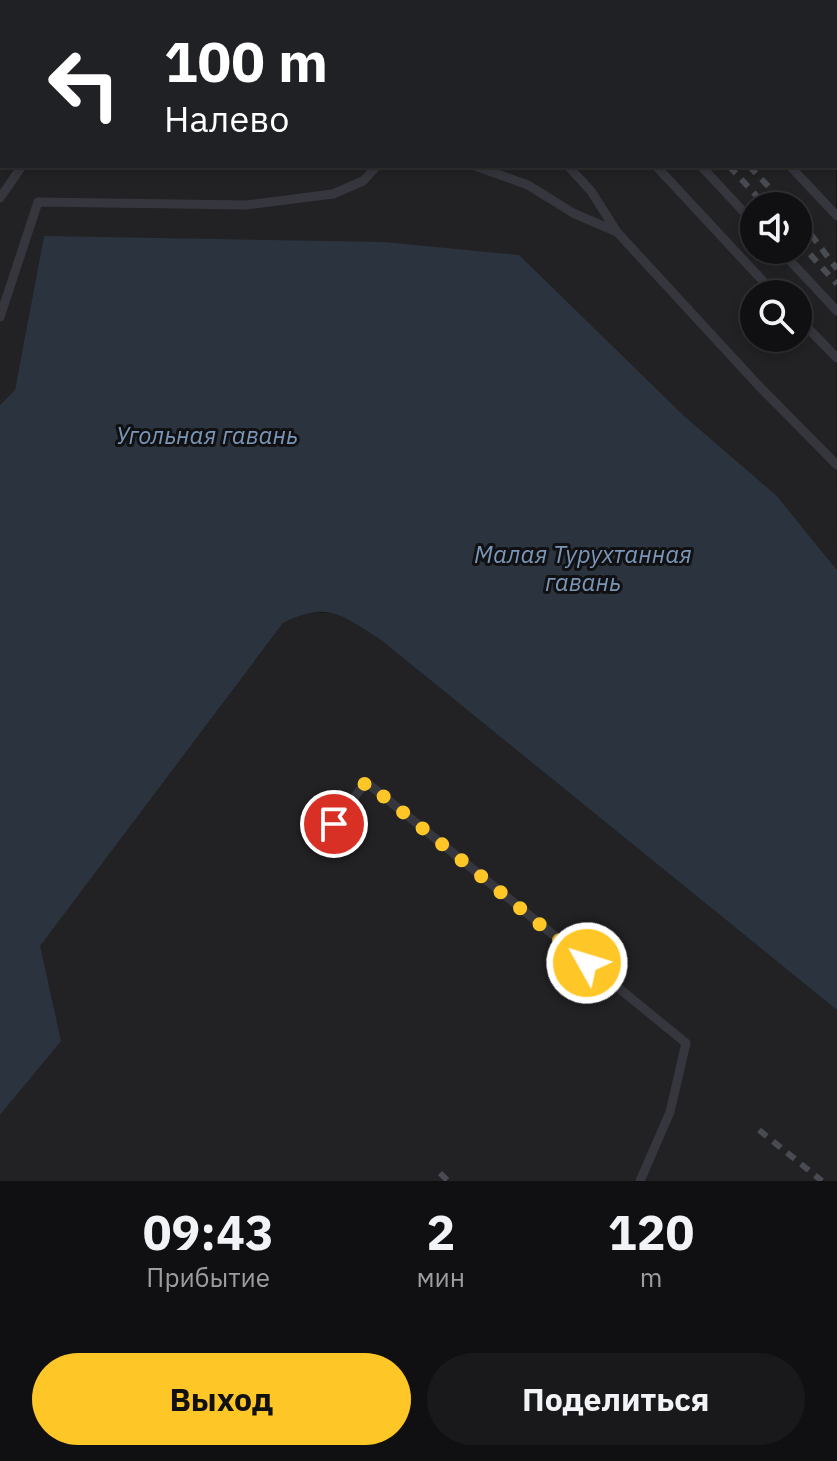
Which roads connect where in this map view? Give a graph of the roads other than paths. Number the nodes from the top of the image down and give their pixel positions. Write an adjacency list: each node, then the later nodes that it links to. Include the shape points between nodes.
1 (21, 168): 8 (lane)
2 (375, 168): 15 (lane, via 363,181 333,194 246,205 38,202)
3 (481, 168): 11 (lane, via 528,185)
4 (570, 168): 11 (lane)
5 (658, 168): 13 (lane)
6 (703, 168): 9 (lane)
7 (792, 168): 10 (lane)
8 (0, 198)
9 (740, 208)
10 (837, 216)
11 (617, 232): 18 (lane)
12 (793, 264): 14 (lane)
13 (762, 280)
14 (837, 311)
15 (0, 317)
16 (812, 332): 17 (lane)
17 (837, 358)
18 (837, 465)
19 (318, 845): 20 (lane, via 366,782 686,1043 670,1112)
20 (640, 1181)

